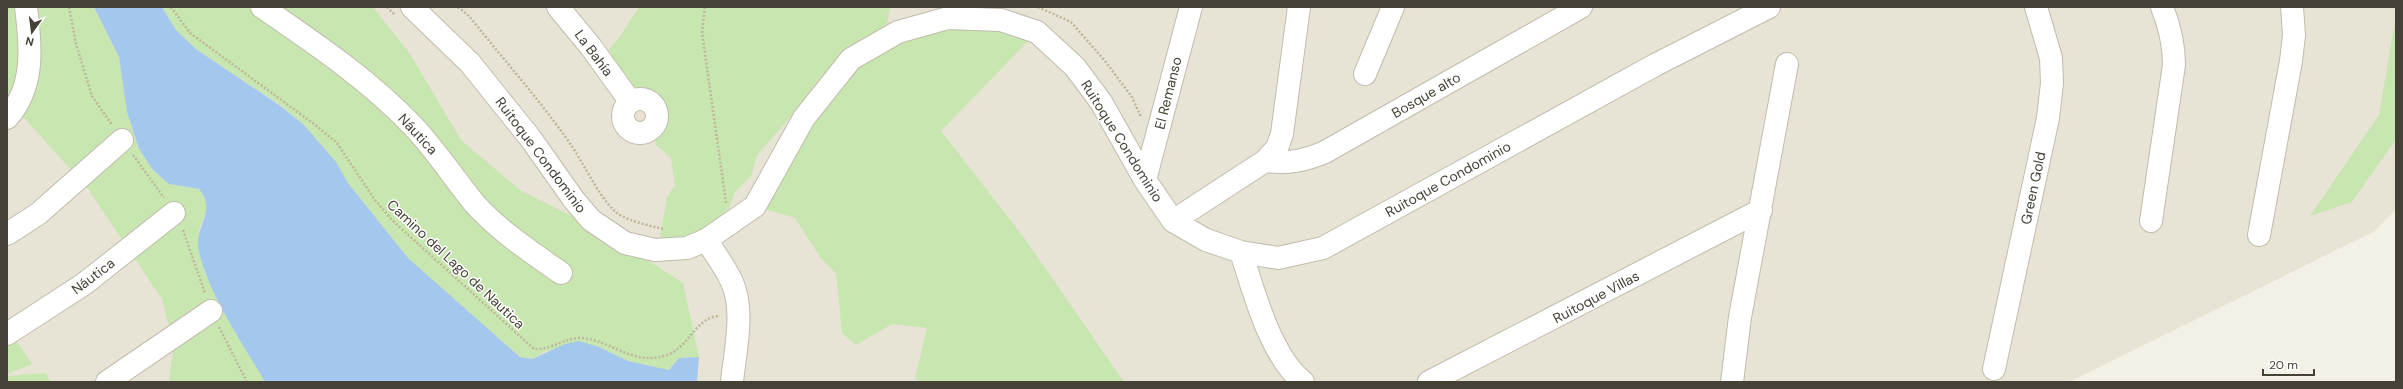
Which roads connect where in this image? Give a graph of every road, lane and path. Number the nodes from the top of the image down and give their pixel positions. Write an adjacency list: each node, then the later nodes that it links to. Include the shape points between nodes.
1 (26, 7): 22 (street, via 31,41 29,76 15,109)
2 (69, 7): 24 (path, via 76,44 92,96)
3 (171, 7): 39 (path, Camino del Lago de Nautica, via 190,33 337,143 375,200 393,221 534,349 545,350 582,338 595,340 631,356 658,357 674,352 703,322 717,316)
4 (262, 7): 37 (street, Náutica, via 365,81 412,125 475,203 509,236)
5 (387, 7): 18 (path)
6 (458, 7): 32 (path, via 469,16 572,145 595,184 617,212 643,224)
7 (558, 7): 21 (street, La Bahía)
8 (705, 7): 28 (path, via 702,32)
9 (1038, 7): 23 (path, via 1071,22 1132,97)
10 (1190, 7): 26 (street, El Remanso)
11 (1299, 7): 25 (street, via 1282,134 1277,148)
12 (1393, 7): 20 (street)
13 (1581, 7): 25 (street, Bosque alto, via 1325,152 1306,160 1286,163)
14 (1769, 7): 36 (street, Ruitoque Condominio, via 1655,65 1323,248 1278,258)
15 (2036, 7): 41 (street, Green Gold, via 2051,58 2048,118)
16 (2162, 7): 31 (street, via 2170,28 2174,65)
17 (2292, 7): 34 (street, via 2294,35 2291,61)
18 (405, 12): 35 (street, Ruitoque Condominio, via 470,63 591,220 625,243 655,250 687,248)
19 (1787, 64): 27 (street)
20 (1365, 74)
21 (630, 101)
22 (7, 118)
23 (1142, 118)
24 (122, 140): 29 (path); 33 (street, via 38,214)
25 (1265, 161): 30 (street)
26 (1145, 180): 30 (street, Ruitoque Condominio); 35 (street, Ruitoque Condominio, via 1101,102 1075,67 1037,32 1001,20 948,18 898,32 851,59 804,118 755,206)
27 (1761, 210): 46 (street, Ruitoque Villas); 47 (street, via 1740,317)
28 (728, 211)
29 (174, 213): 38 (path, via 182,226); 40 (street, Náutica, via 84,284)
30 (1173, 221): 36 (street, Ruitoque Condominio, via 1206,240)
31 (2151, 221)
32 (665, 229)
33 (7, 234)
34 (2259, 235)
35 (706, 240): 39 (street, via 732,282)
36 (1241, 252): 45 (street, via 1258,304 1281,355)
37 (561, 273)
38 (211, 310): 42 (street); 43 (path)
39 (738, 316): 44 (street)
40 (7, 334)
41 (1994, 369)
42 (107, 382)
43 (247, 382)
44 (732, 382)
45 (1304, 382)
46 (1429, 382)
47 (1732, 382)

